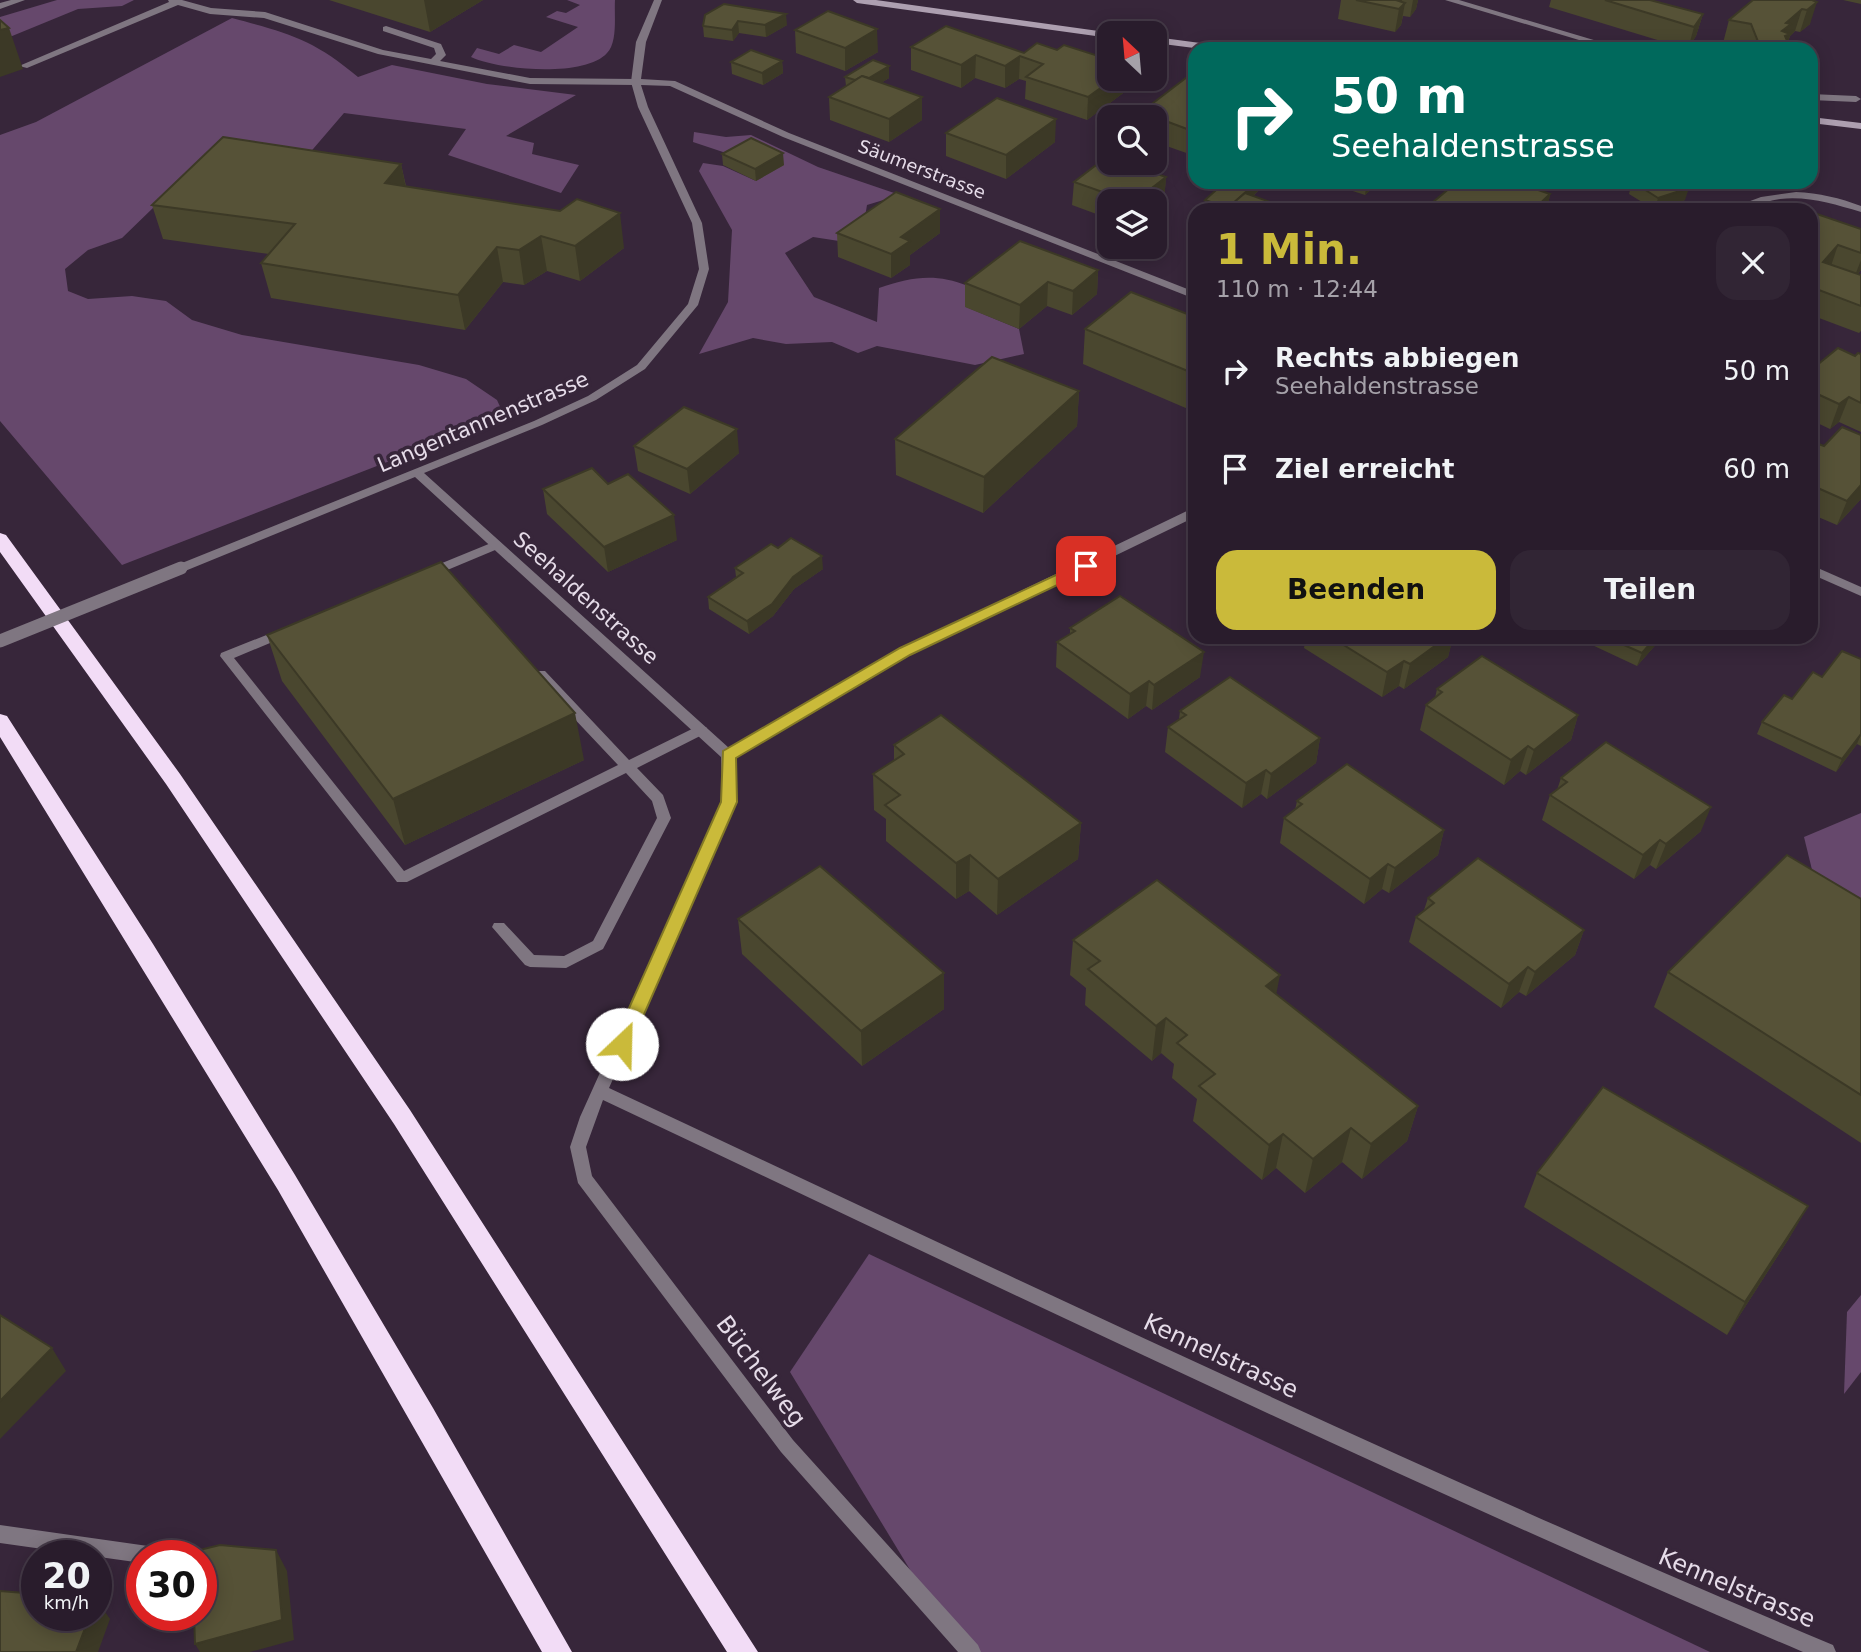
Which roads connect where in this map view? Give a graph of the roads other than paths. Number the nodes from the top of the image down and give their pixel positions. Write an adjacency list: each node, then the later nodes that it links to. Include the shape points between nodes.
1 (21, 0): 6 (street)
2 (659, 0): 14 (street, Langentannenstrasse, via 641,42)
3 (857, 0): 8 (main road)
4 (1449, 0): 10 (street)
5 (174, 1): 12 (street, Säumerstrasse, via 210,11 265,15 359,46); 13 (street)
6 (0, 6)
7 (386, 29): 12 (street, via 438,46 441,55)
8 (1097, 33)
9 (1167, 42): 11 (main road)
10 (1595, 42)
11 (1188, 44)
12 (433, 62): 14 (street, Säumerstrasse, via 530,81)
13 (24, 66)
14 (636, 82): 21 (street, Säumerstrasse, via 672,83 786,135); 22 (street, Langentannenstrasse, via 643,107 697,223 704,269 693,305 641,367 592,398)
15 (1818, 97): 16 (street)
16 (1858, 98)
17 (1818, 121): 18 (main road)
18 (1861, 125)
19 (1751, 203): 20 (street, via 1795,193)
20 (1861, 209)
21 (1188, 293)
22 (416, 472): 25 (street, Seehaldenstrasse); 30 (street, Langentannenstrasse, bridge)
23 (1188, 515): 34 (street, via 905,652)
24 (0, 538): 41 (highway, via 173,779 402,1117)
25 (496, 545): 27 (street, via 447,572); 33 (street, Seehaldenstrasse)
26 (1818, 572): 28 (street)
27 (417, 578)
28 (1861, 592)
29 (302, 625): 35 (street, via 226,656 402,877)
30 (0, 641)
31 (534, 667): 35 (street)
32 (0, 721): 40 (highway, via 223,1077)
33 (701, 730): 34 (street, Seehaldenstrasse); 35 (street)
34 (728, 755): 37 (street, via 729,802)
35 (625, 767): 36 (street, via 658,799 664,818 598,945 566,962 530,961)
36 (499, 927)
37 (601, 1092): 42 (street, Büchelweg, via 578,1147 584,1178 787,1446); 43 (street, Kennelstrasse, via 1314,1427)
38 (0, 1534): 39 (street)
39 (126, 1552)
40 (558, 1652)
41 (744, 1652)
42 (971, 1652)
43 (1826, 1652)

